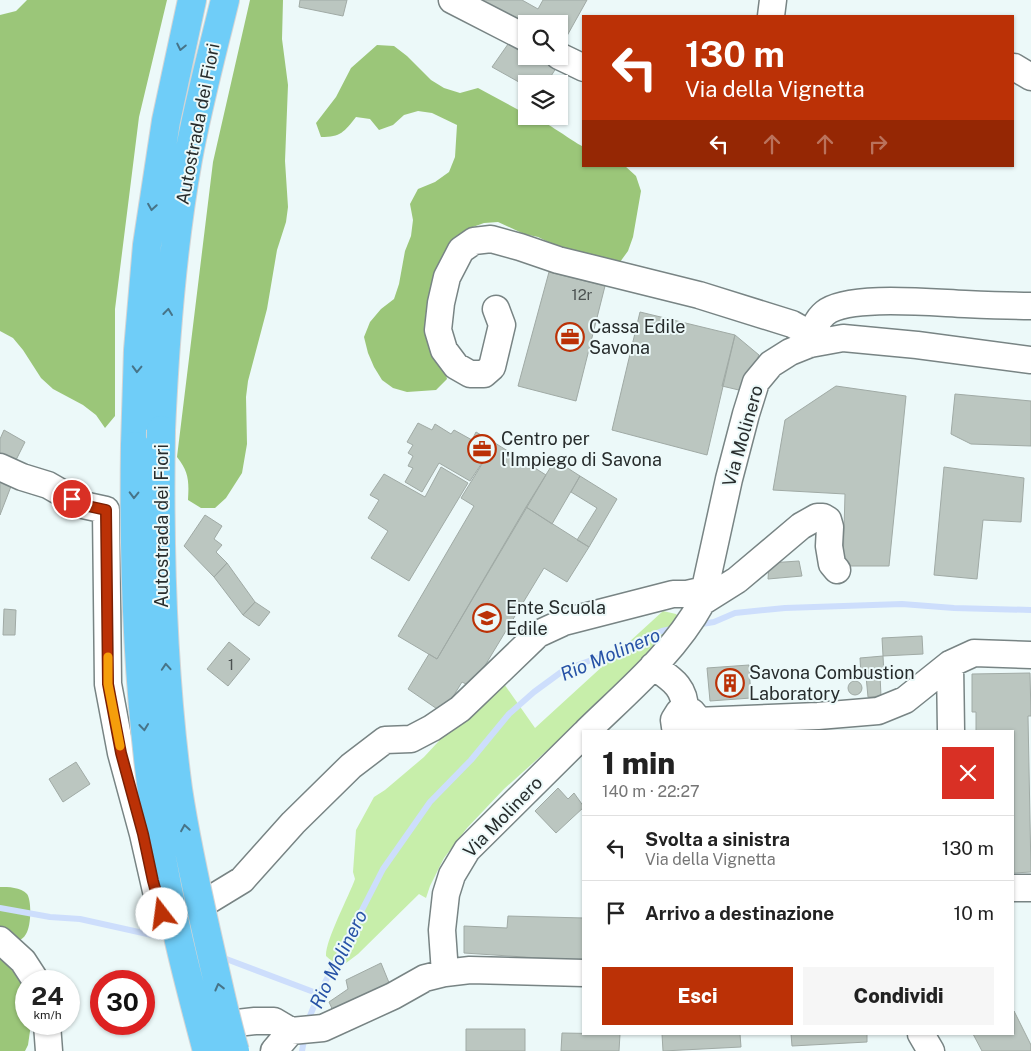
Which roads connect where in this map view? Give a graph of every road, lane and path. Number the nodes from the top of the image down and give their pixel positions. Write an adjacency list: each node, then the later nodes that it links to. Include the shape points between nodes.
1 (225, 0): 38 (highway, Autostrada dei Fiori, one-way to 1, bridge, via 191,866 178,789 168,702 159,522 165,337 188,161)
2 (452, 0): 6 (street)
3 (773, 0): 5 (street)
4 (189, 6): 37 (highway, Autostrada dei Fiori, one-way to 37, bridge, via 166,120 147,244 138,350 135,604 140,682 158,835)
5 (771, 15)
6 (518, 34)
7 (568, 60): 8 (street)
8 (582, 67)
9 (1014, 67): 10 (street)
10 (1031, 78)
11 (1031, 306): 13 (street, via 907,301 840,305 825,313 816,323)
12 (496, 309): 13 (street, via 502,325 492,367 484,374 470,374 456,366 444,350 438,330 446,277 461,250 474,241 491,239 520,246 558,260 792,324 801,329)
13 (810, 344): 14 (street, Via Molinero, via 842,338); 17 (street, Via Molinero, via 770,364 756,382 729,478)
14 (1031, 360)
15 (0, 467): 27 (street, via 48,485 83,505 106,510 108,684 121,753)
16 (836, 570): 17 (street, via 829,546 828,520 817,517 801,526 737,580)
17 (700, 604): 20 (street, Via Molinero, via 677,641); 27 (street, via 687,594 674,594 564,622 538,634 500,672 432,728 411,739 384,740 351,766 242,880)
18 (1031, 655): 19 (street, via 974,653)
19 (950, 664): 21 (street, via 905,700 878,711); 23 (street)
20 (653, 666): 21 (street, via 675,682 684,694); 22 (street, Via Molinero)
21 (680, 725)
22 (588, 730)
23 (951, 730)
24 (582, 736): 30 (street, Via Molinero, via 467,850 452,874 442,930)
25 (1014, 888): 26 (street)
26 (1031, 888)
27 (166, 931): 36 (street)
28 (0, 940): 29 (street)
29 (29, 970)
30 (445, 973): 31 (street, via 470,970); 32 (street, via 425,978 394,996 323,1028)
31 (582, 973)
32 (291, 1031): 36 (street, via 274,1021 228,1024 214,1028); 39 (street)
33 (47, 1035): 35 (street)
34 (922, 1035): 40 (street)
35 (36, 1051)
36 (202, 1051)
37 (207, 1051)
38 (235, 1051)
39 (274, 1051)
40 (930, 1051)

